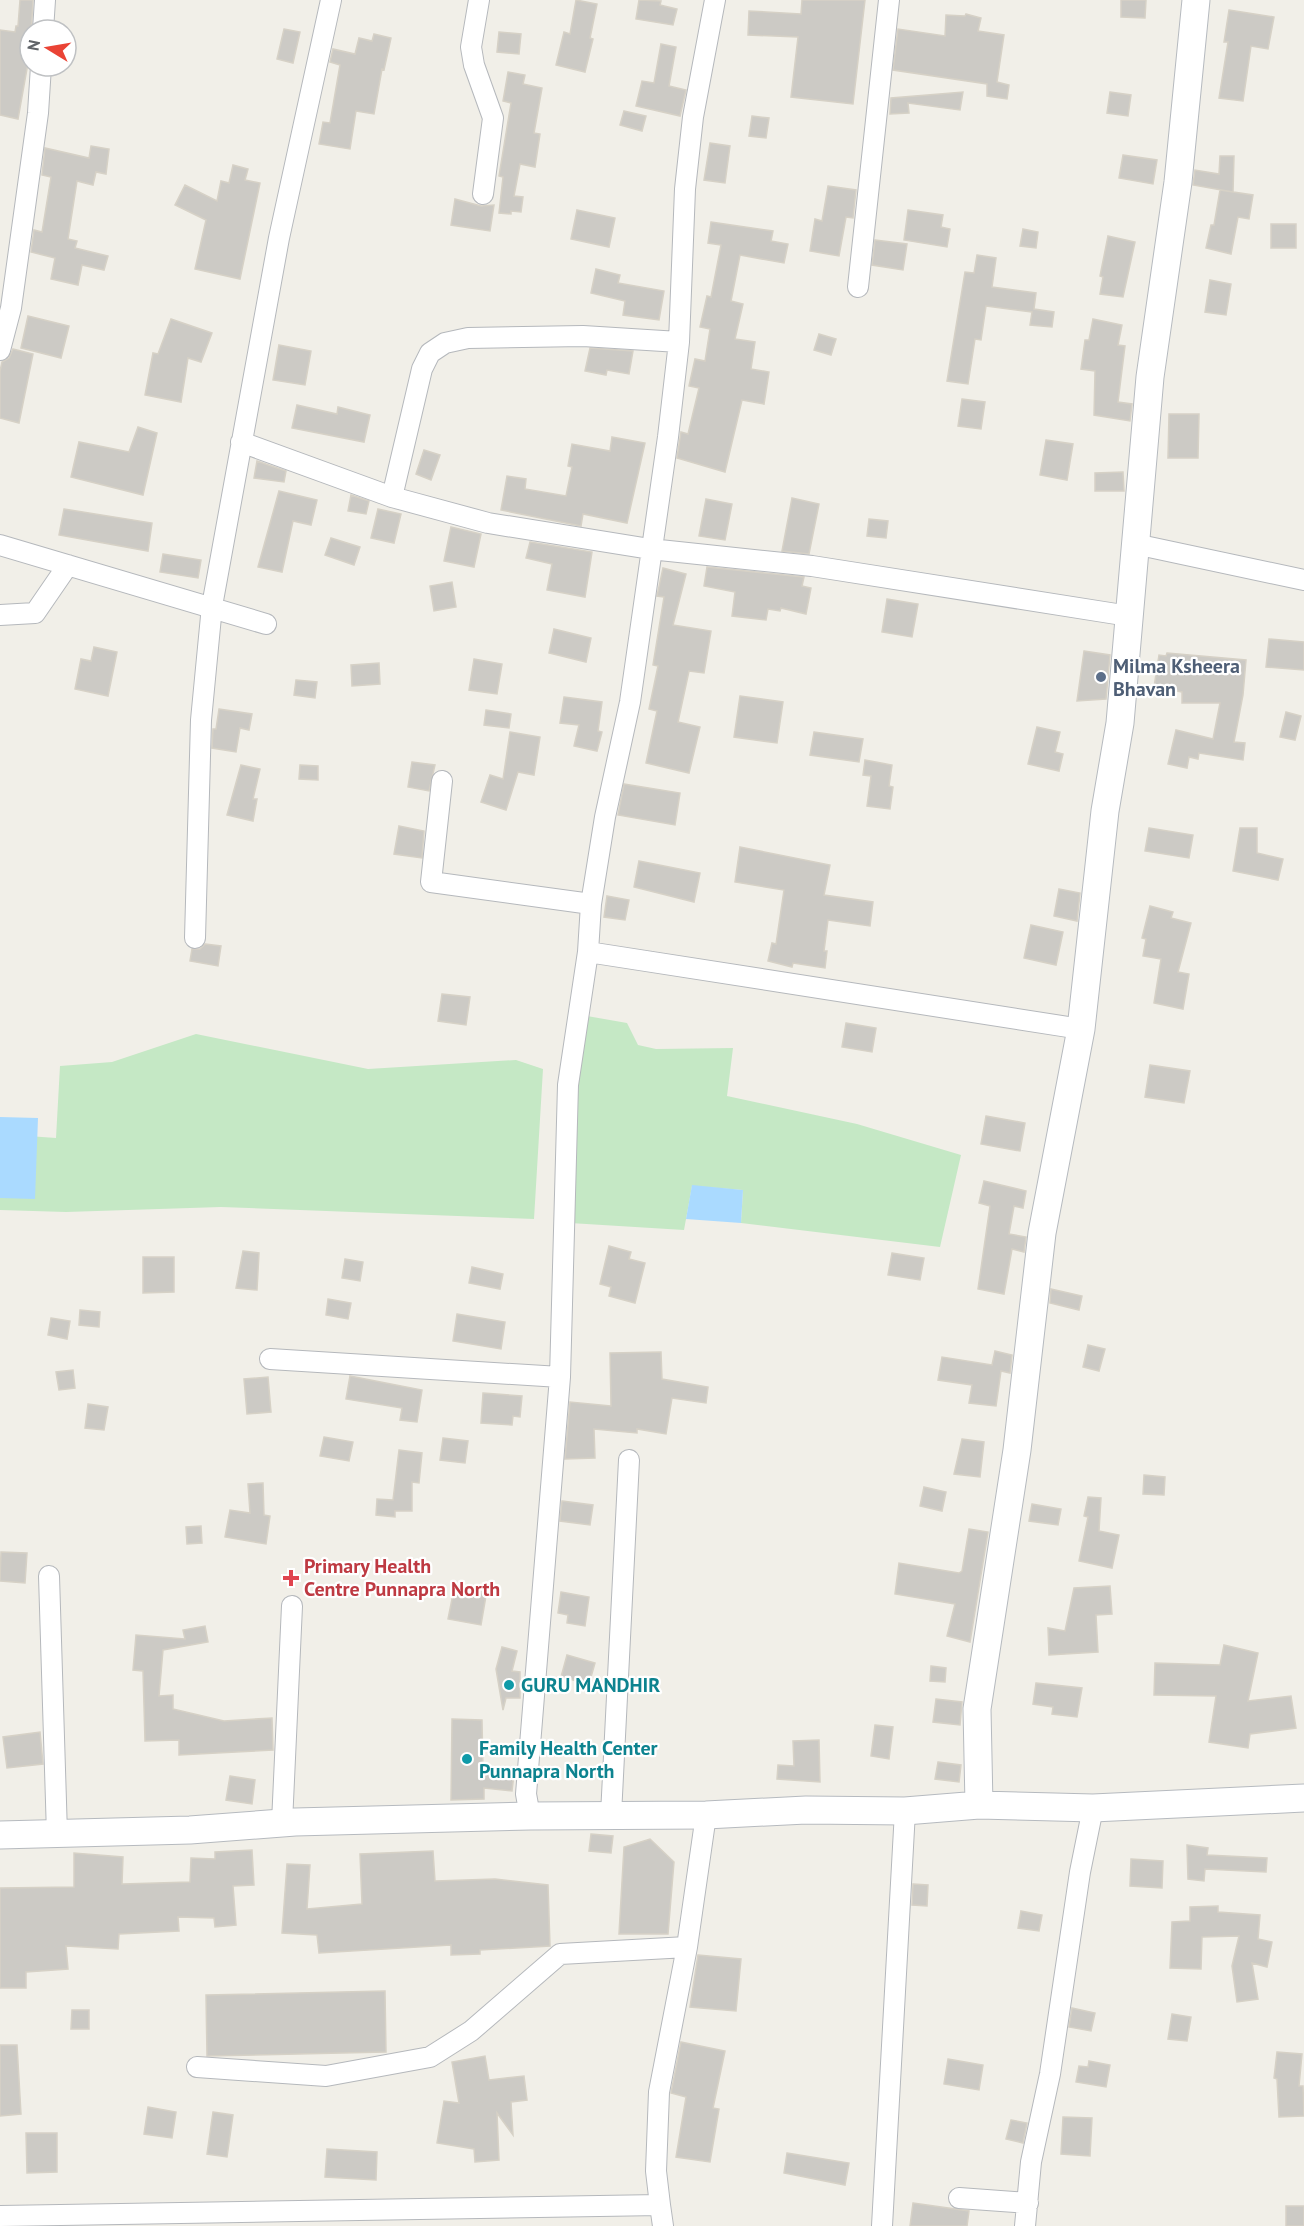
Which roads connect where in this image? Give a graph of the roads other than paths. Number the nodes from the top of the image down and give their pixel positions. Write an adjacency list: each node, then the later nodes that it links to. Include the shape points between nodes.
1 (45, 0): 7 (street)
2 (331, 0): 13 (street, via 279,238)
3 (479, 0): 9 (street, via 471,47 493,118)
4 (715, 0): 11 (street, via 693,117 685,189)
5 (889, 0): 10 (street)
6 (1196, 0): 15 (street, via 1178,182 1150,377)
7 (44, 18)
8 (40, 78): 12 (street, via 11,308)
9 (483, 194)
10 (858, 287)
11 (679, 342): 14 (street, via 583,336 468,338 445,343 430,353 422,369); 17 (street)
12 (0, 350)
13 (241, 442): 14 (street); 20 (street)
14 (392, 497): 17 (street, via 488,523)
15 (1135, 544): 19 (street); 22 (street)
16 (0, 545): 18 (street)
17 (650, 549): 22 (street, via 812,566); 25 (street, via 630,702)
18 (68, 565): 20 (street); 21 (street, via 35,613)
19 (1304, 580)
20 (212, 606): 23 (street); 26 (street, via 201,720)
21 (0, 615)
22 (1129, 616): 28 (street)
23 (266, 624)
24 (442, 781): 25 (street, via 431,882)
25 (591, 904): 27 (street)
26 (195, 938)
27 (588, 952): 28 (street); 30 (street, via 568,1085)
28 (1081, 1029): 35 (street, via 1042,1233 1017,1450 977,1709)
29 (270, 1359): 30 (street)
30 (560, 1377): 40 (street, via 526,1794)
31 (629, 1460): 38 (street)
32 (49, 1576): 42 (street)
33 (292, 1606): 41 (street)
34 (1304, 1798): 36 (street)
35 (979, 1805): 36 (street); 37 (street)
36 (1093, 1808): 47 (street, via 1050,2074 1031,2162)
37 (905, 1811): 39 (street); 51 (street)
38 (611, 1815): 39 (street); 40 (street)
39 (706, 1815): 44 (street)
40 (530, 1816): 41 (street)
41 (282, 1823): 42 (street)
42 (57, 1834): 43 (street)
43 (0, 1835)
44 (687, 1947): 45 (street, via 560,1954 471,2031 430,2057 327,2076); 48 (street, via 659,2092 656,2171)
45 (197, 2067)
46 (959, 2198): 47 (street)
47 (1028, 2203): 52 (street)
48 (660, 2205): 49 (street); 50 (street)
49 (0, 2216)
50 (663, 2226)
51 (882, 2226)
52 (1025, 2226)

